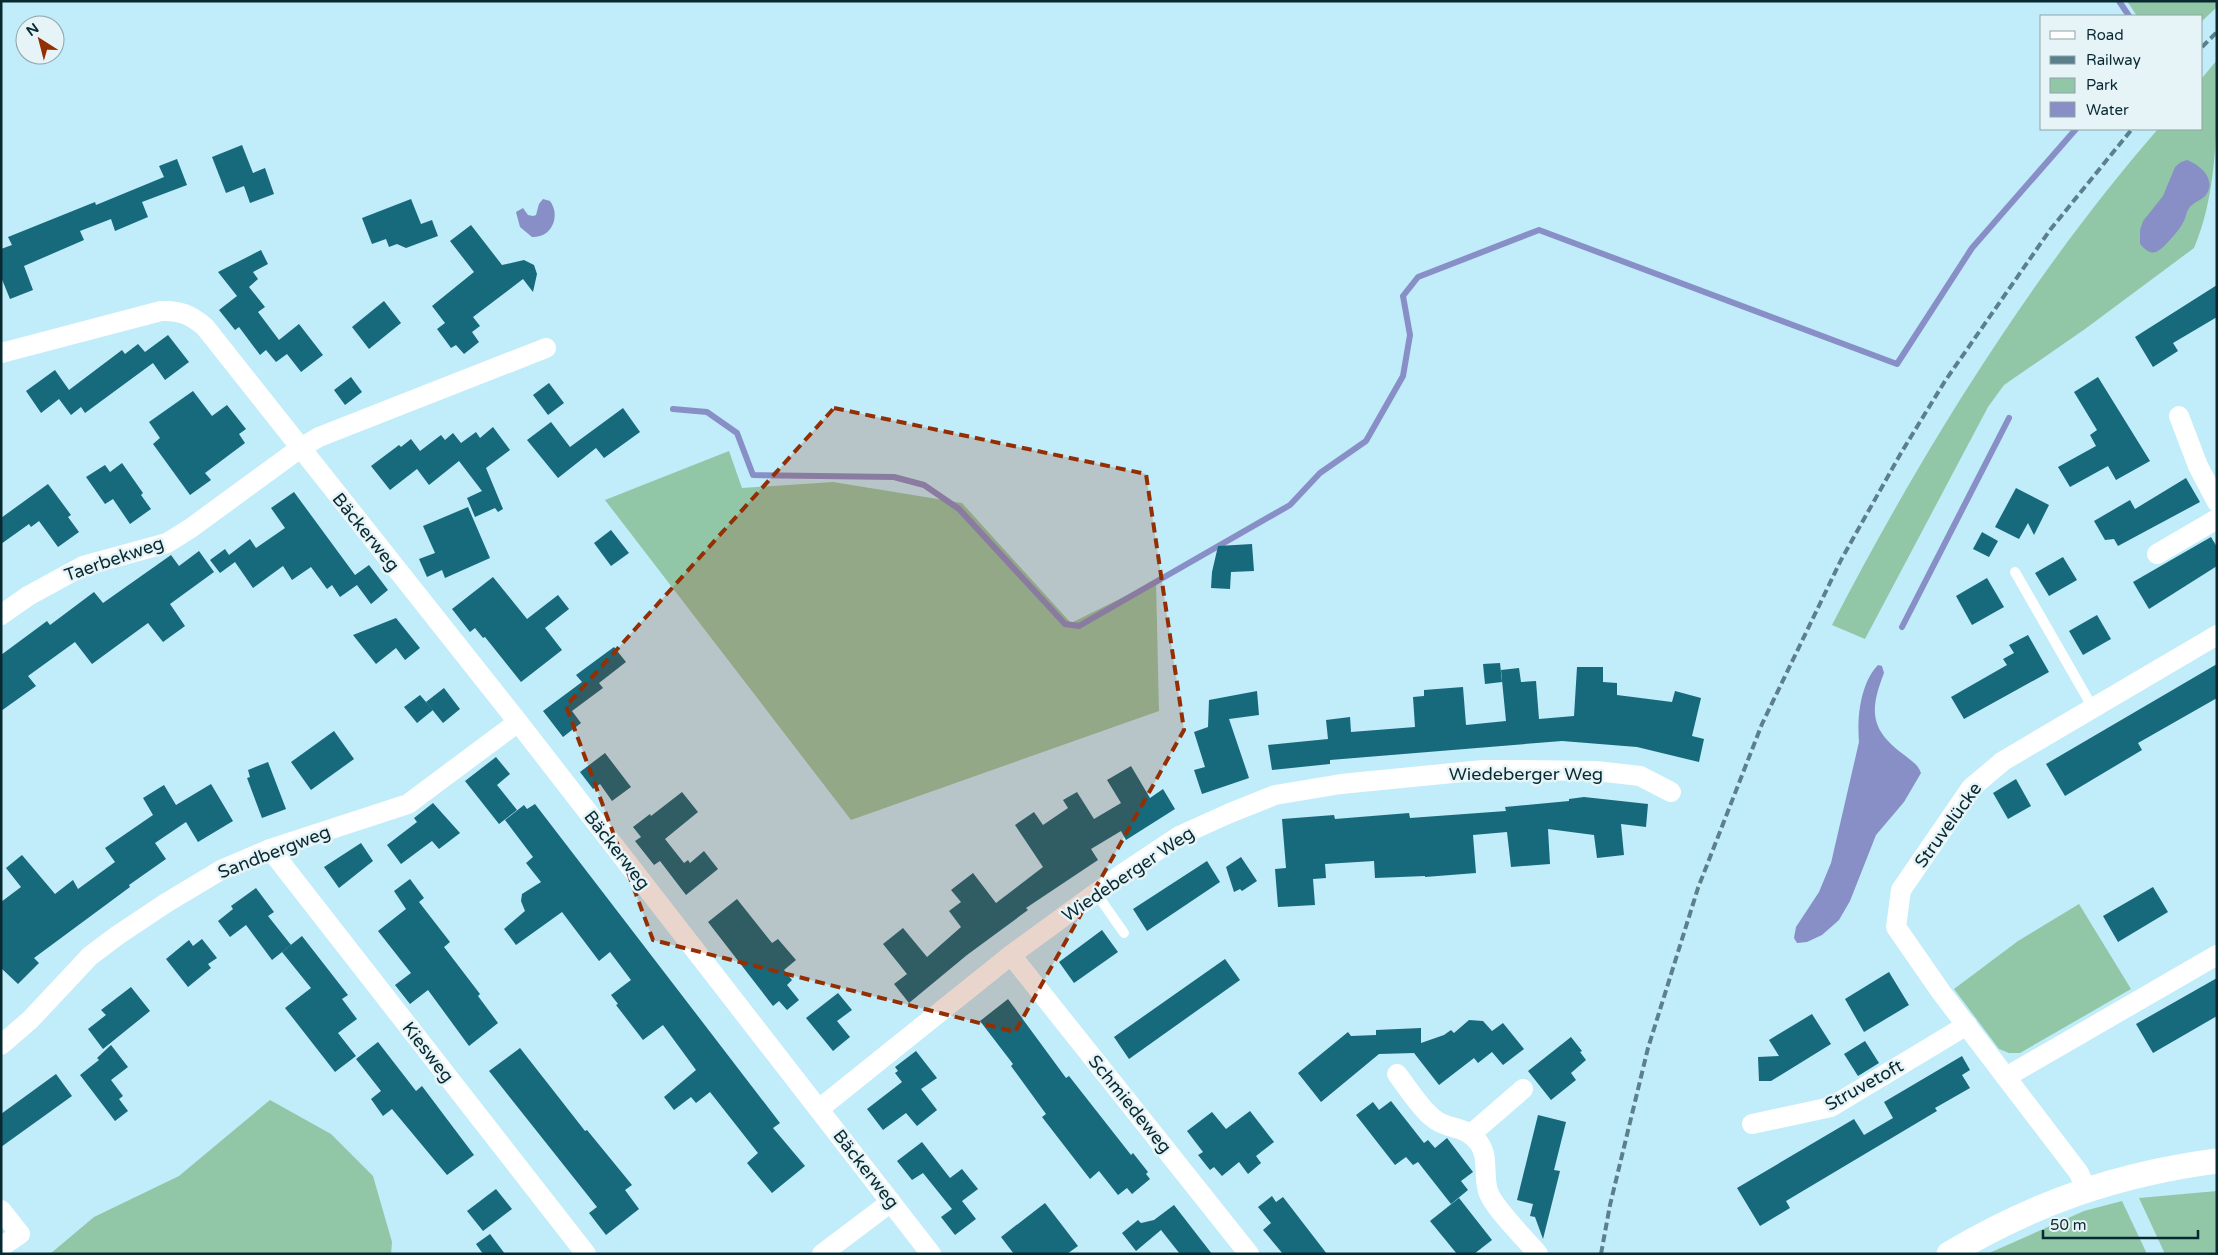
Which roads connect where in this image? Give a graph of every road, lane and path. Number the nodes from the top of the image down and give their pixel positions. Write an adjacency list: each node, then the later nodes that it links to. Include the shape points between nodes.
1 (546, 348): 4 (street, via 319,438)
2 (1, 353): 4 (street, Bäckerweg, via 174,310 192,316 205,327)
3 (2179, 416): 5 (street, via 2198,466)
4 (299, 449): 9 (street, Taerbekweg, via 167,543 83,566); 12 (street, Bäckerweg)
5 (2217, 502)
6 (2217, 519): 7 (street)
7 (2157, 554)
8 (2015, 572): 11 (lane)
9 (1, 615)
10 (2217, 635): 11 (street, Struvelücke)
11 (2093, 708): 19 (street, Struvelücke, via 2002,761 1971,788 1901,890 1896,927 1940,992)
12 (518, 722): 14 (street, Sandbergweg, via 408,804); 24 (street, Bäckerweg)
13 (1671, 792): 15 (street, Wiedeberger Weg, via 1640,776 1568,770 1483,770 1332,785 1275,795 1179,836)
14 (270, 849): 20 (street, Sandbergweg, via 221,870 118,935 90,956 30,1020); 32 (street, Kiesweg)
15 (1096, 892): 16 (lane); 17 (street, Wiedeberger Weg)
16 (1124, 933)
17 (1011, 955): 24 (street, Wiedeberger Weg); 35 (street, Schmiedeweg)
18 (2217, 955): 22 (street)
19 (1967, 1025): 22 (street, Struvelücke); 25 (street, Struvetoft, via 1831,1107)
20 (1, 1045)
21 (1397, 1074): 26 (street, via 1433,1119)
22 (2006, 1077): 28 (street, Struvelücke, via 2079,1174)
23 (1523, 1089): 26 (street)
24 (819, 1109): 29 (street, Bäckerweg)
25 (1752, 1124)
26 (1471, 1134): 36 (street, via 1485,1153 1486,1180 1494,1202)
27 (2217, 1161): 28 (street)
28 (2086, 1189): 37 (street, via 2026,1213)
29 (891, 1202): 33 (street); 34 (street, Bäckerweg)
30 (1, 1210): 31 (street, via 20,1234)
31 (1, 1247)
32 (586, 1254)
33 (822, 1254)
34 (931, 1254)
35 (1249, 1254)
36 (1538, 1254)
37 (1949, 1254)

